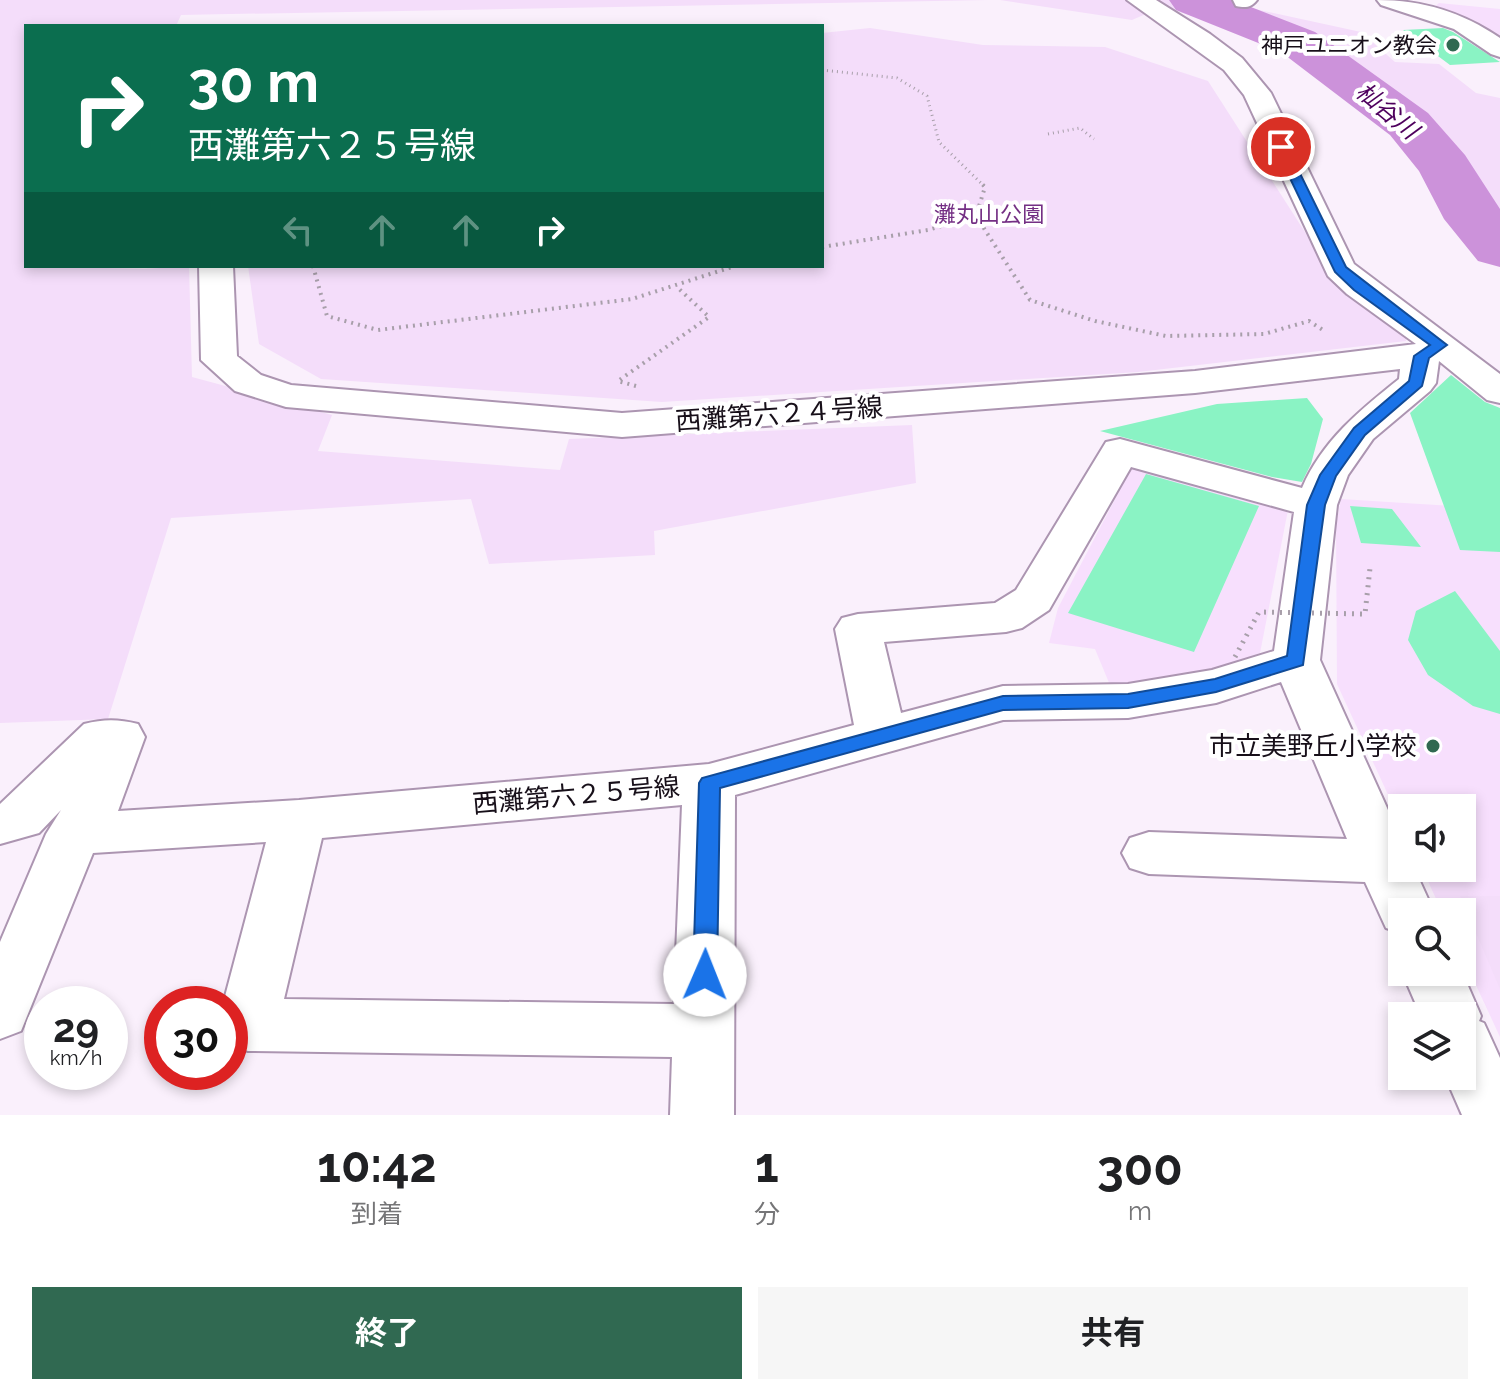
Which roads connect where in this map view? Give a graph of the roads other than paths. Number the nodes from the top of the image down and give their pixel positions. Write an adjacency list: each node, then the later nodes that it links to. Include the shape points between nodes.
1 (1139, 0): 5 (street, via 1233,64 1257,93 1340,269)
2 (1389, 0): 3 (street)
3 (1494, 39)
4 (216, 268): 5 (street, 西灘第六２４号線, via 219,360 248,383 286,396 622,425 1195,382)
5 (1431, 351): 6 (street); 7 (street, via 1417,383 1359,431 1328,475)
6 (1500, 392)
7 (1316, 505): 8 (street); 9 (street, via 1120,451 1033,600 1006,617 858,629)
8 (1296, 660): 9 (street, 西灘第六２５号線, via 1216,686 1128,701 1003,703); 15 (street)
9 (882, 737): 10 (street, 西灘第六２５号線)
10 (709, 783): 11 (street, 西灘第六２５号線); 18 (street)
11 (299, 820): 13 (street, 西灘第六２５号線); 18 (street, via 248,1025)
12 (0, 824): 13 (street, via 20,819 102,737 120,737 94,806)
13 (73, 834): 17 (street)
14 (1149, 853): 15 (street)
15 (1384, 862): 16 (street)
16 (1400, 898)
17 (0, 1013)
18 (704, 1031): 20 (street)
19 (1476, 1074): 21 (street)
20 (702, 1115)
21 (1494, 1115)

